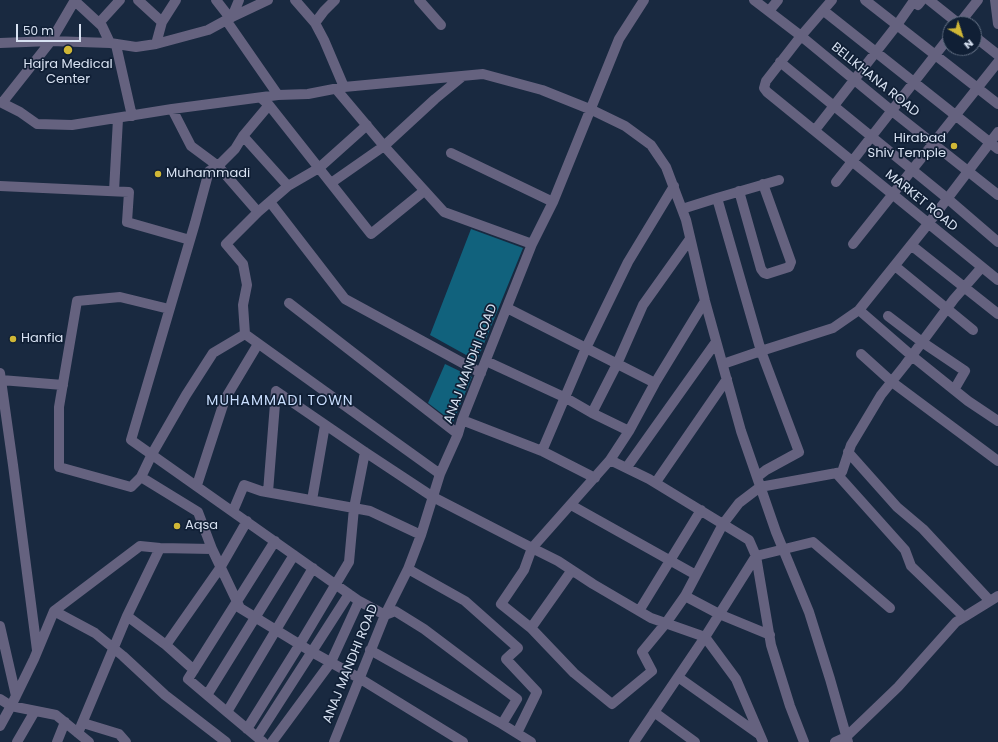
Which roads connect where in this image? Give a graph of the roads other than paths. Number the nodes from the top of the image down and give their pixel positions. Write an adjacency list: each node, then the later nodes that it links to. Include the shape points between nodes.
1 (75, 0): 26 (street); 32 (street)
2 (120, 0): 26 (street)
3 (138, 0): 25 (street)
4 (176, 0): 25 (street)
5 (216, 0): 24 (street)
6 (239, 0): 24 (street)
7 (268, 0): 24 (street)
8 (295, 0): 27 (street)
9 (335, 0): 27 (street)
10 (419, 0): 29 (street)
11 (644, 0): 55 (street, ANAJ MANDHI ROAD, via 619,39)
12 (754, 0): 20 (street, BELLKHANA ROAD)
13 (778, 0): 20 (street)
14 (832, 0): 21 (street)
15 (865, 0): 30 (street)
16 (922, 0): 30 (street, via 918,5 913,2)
17 (929, 0): 22 (street)
18 (978, 0): 23 (street)
19 (995, 0): 28 (street)
20 (769, 11): 31 (street, BELLKHANA ROAD)
21 (824, 11): 31 (street); 38 (street)
22 (949, 16)
23 (965, 16)
24 (230, 18): 36 (street, via 208,30); 48 (street)
25 (162, 22): 36 (street)
26 (99, 23): 35 (street)
27 (315, 23): 46 (street, via 324,40)
28 (998, 24)
29 (442, 25)
30 (897, 25): 38 (street); 39 (street)
31 (801, 36): 41 (street); 44 (street, BELLKHANA ROAD)
32 (51, 41): 34 (street); 35 (street); 50 (street)
33 (982, 42): 40 (street)
34 (0, 43)
35 (113, 44): 36 (street, via 136,47); 58 (street)
36 (156, 44)
37 (942, 47): 39 (street)
38 (876, 52): 44 (street); 45 (street)
39 (936, 55): 45 (street); 47 (street)
40 (998, 55)
41 (780, 62): 53 (street); 61 (street, MARKET ROAD, via 764,88)
42 (998, 62): 47 (street)
43 (463, 76): 46 (street); 55 (street, via 483,74 542,90); 66 (street)
44 (854, 80): 53 (street); 56 (street, BELLKHANA ROAD)
45 (914, 82): 56 (street); 57 (street)
46 (340, 88): 48 (street, via 308,94); 60 (street)
47 (978, 88): 51 (street); 57 (street)
48 (278, 95): 49 (street)
49 (261, 98): 52 (street); 54 (street)
50 (1, 102): 59 (street, via 37,124 72,125)
51 (998, 104)
52 (269, 105): 63 (street); 71 (street)
53 (834, 106): 61 (street); 64 (street)
54 (172, 109): 58 (street); 70 (street, via 191,146)
55 (592, 110): 80 (street, via 625,126 651,145 666,167); 89 (street, ANAJ MANDHI ROAD)
56 (892, 111): 64 (street); 65 (street, BELLKHANA ROAD)
57 (956, 115): 65 (street); 67 (street)
58 (132, 116): 59 (street)
59 (118, 119): 81 (street)
60 (367, 126): 66 (street); 71 (street)
61 (815, 130): 69 (street, MARKET ROAD)
62 (998, 132): 67 (street)
63 (243, 136): 70 (street, via 235,149); 79 (street)
64 (871, 137): 69 (street); 72 (street)
65 (933, 144): 72 (street); 73 (street, BELLKHANA ROAD)
66 (384, 146): 76 (street); 82 (street)
67 (994, 146): 73 (street)
68 (451, 154): 89 (street)
69 (852, 162): 75 (street); 84 (street, MARKET ROAD)
70 (218, 166): 91 (street); 94 (street, via 209,171)
71 (319, 168): 76 (street); 79 (street)
72 (912, 170): 84 (street); 87 (street)
73 (968, 172): 85 (street, BELLKHANA ROAD); 87 (street)
74 (779, 180): 77 (street)
75 (836, 182)
76 (331, 184): 82 (street, via 371,234)
77 (763, 184): 83 (street); 83 (street, via 791,262 789,267 767,274 761,269)
78 (0, 186): 81 (street)
79 (288, 186): 88 (street)
80 (674, 186): 90 (street); 116 (street, via 628,262)
81 (114, 191): 94 (street, via 129,192 127,222)
82 (424, 191): 96 (street, via 444,212)
83 (739, 191): 86 (street)
84 (893, 194): 92 (street, MARKET ROAD); 97 (street)
85 (998, 195)
86 (717, 198): 90 (street); 117 (street)
87 (948, 199): 92 (street); 95 (street)
88 (270, 202): 91 (street); 123 (street, via 345,299)
89 (553, 202): 96 (street, ANAJ MANDHI ROAD)
90 (682, 209): 93 (street)
91 (258, 212): 112 (street, via 226,244 243,264 247,285 243,305)
92 (928, 224): 98 (street); 100 (street, MARKET ROAD)
93 (690, 239): 103 (street); 121 (street, via 643,305)
94 (190, 240): 107 (street)
95 (998, 242)
96 (532, 244): 105 (street, ANAJ MANDHI ROAD)
97 (853, 244)
98 (911, 245): 99 (street); 102 (street)
99 (894, 266): 106 (street); 108 (street)
100 (982, 267): 101 (street, MARKET ROAD); 102 (street)
101 (998, 280)
102 (964, 286): 106 (street); 109 (street)
103 (705, 301): 113 (street); 127 (street)
104 (289, 303): 136 (street)
105 (507, 308): 116 (street); 120 (street, ANAJ MANDHI ROAD)
106 (947, 308): 111 (street); 114 (street)
107 (169, 309): 128 (street, via 120,297 77,301); 140 (street, via 131,440)
108 (859, 310): 117 (street, via 833,328); 119 (street)
109 (998, 314)
110 (888, 316): 114 (street)
111 (973, 330)
112 (245, 334): 115 (street); 140 (street, via 213,353)
113 (716, 342): 122 (street); 143 (street)
114 (922, 342): 119 (street); 129 (street, via 965,371)
115 (258, 344): 145 (street); 150 (street, via 225,399)
116 (586, 348): 121 (street); 130 (street)
117 (761, 351): 122 (street); 149 (street, via 799,452 766,470)
118 (861, 354): 126 (street)
119 (912, 356): 126 (street); 129 (street)
120 (486, 361): 123 (street, ANAJ MANDHI ROAD); 130 (street)
121 (617, 364): 127 (street); 131 (street)
122 (723, 364): 125 (street)
123 (481, 373): 132 (street, ANAJ MANDHI ROAD)
124 (0, 376): 128 (street); 198 (street)
125 (727, 379): 148 (street); 149 (street, via 741,431)
126 (892, 382): 139 (street, via 881,395); 142 (street)
127 (655, 383): 135 (street)
128 (63, 385): 146 (street, via 59,407 59,467 131,487)
129 (954, 390): 133 (street)
130 (566, 398): 131 (street); 137 (street)
131 (592, 413): 135 (street)
132 (462, 420): 136 (street, ANAJ MANDHI ROAD); 137 (street)
133 (998, 421)
134 (325, 425): 138 (street); 151 (street, via 276,391); 153 (street)
135 (629, 431): 141 (street)
136 (458, 434): 145 (street, ANAJ MANDHI ROAD)
137 (542, 451): 147 (street)
138 (365, 452): 152 (street); 155 (street)
139 (848, 452): 144 (street, via 842,472); 177 (street, via 897,507)
140 (152, 454): 146 (street); 150 (street)
141 (610, 460): 143 (street); 147 (street)
142 (998, 460)
143 (627, 467): 148 (street)
144 (836, 473): 149 (street); 187 (street, via 905,550 911,566)
145 (440, 474): 152 (street, ANAJ MANDHI ROAD)
146 (141, 477): 164 (street, via 198,512)
147 (595, 478): 154 (street)
148 (656, 482): 156 (street)
149 (759, 482): 159 (street); 165 (street)
150 (197, 486): 157 (street)
151 (268, 492): 153 (street); 157 (street, via 244,485)
152 (433, 497): 160 (street, ANAJ MANDHI ROAD); 163 (street)
153 (312, 500): 155 (street)
154 (571, 505): 163 (street); 168 (street)
155 (354, 508): 160 (street, via 370,511); 174 (street, via 350,562)
156 (701, 510): 159 (street); 168 (street)
157 (233, 511): 158 (street)
158 (247, 521): 161 (street); 169 (street)
159 (723, 524): 167 (street, via 750,540); 173 (street)
160 (421, 535): 171 (street, ANAJ MANDHI ROAD)
161 (275, 541): 166 (street); 179 (street)
162 (160, 548): 164 (street); 181 (street, via 140,546); 185 (street)
163 (532, 548): 172 (street); 190 (street, via 524,570 501,604)
164 (212, 549): 169 (street)
165 (784, 550): 167 (street); 180 (street, via 813,542); 220 (street, via 809,612)
166 (294, 555): 170 (street); 186 (street)
167 (756, 556): 183 (street); 192 (street)
168 (670, 560): 173 (street); 182 (street)
169 (220, 568): 179 (street); 195 (street)
170 (313, 568): 174 (street); 191 (street)
171 (408, 569): 184 (street, ANAJ MANDHI ROAD); 217 (street, via 465,601 518,648 506,659 537,692)
172 (572, 570): 182 (street); 190 (street)
173 (696, 575): 176 (street)
174 (337, 585): 175 (street); 194 (street)
175 (349, 594): 178 (street); 199 (street)
176 (685, 596): 183 (street); 188 (street)
177 (994, 599): 187 (street)
178 (359, 601): 184 (street); 200 (street)
179 (237, 602): 186 (street, via 240,608); 201 (street)
180 (890, 608)
181 (54, 611): 196 (street, via 95,633); 198 (street)
182 (639, 611): 188 (street)
183 (719, 614): 192 (street); 193 (street)
184 (385, 615): 197 (street, ANAJ MANDHI ROAD); 213 (street, via 395,611 424,629 517,699)
185 (127, 616): 195 (street); 196 (street)
186 (255, 617): 191 (street); 204 (street)
187 (964, 617): 220 (street, via 956,622)
188 (666, 623): 190 (street, via 642,652 652,671 612,704 574,673); 193 (street)
189 (0, 626): 205 (street)
190 (531, 628)
191 (277, 630): 194 (street); 209 (street)
192 (770, 635): 232 (street, via 790,706)
193 (705, 637): 202 (street); 218 (street, via 736,679)
194 (300, 644): 199 (street); 215 (street)
195 (166, 645): 201 (street)
196 (114, 648): 212 (street); 225 (street, via 165,695)
197 (370, 650): 203 (street, ANAJ MANDHI ROAD); 213 (street)
198 (37, 652): 205 (street)
199 (312, 652): 200 (street); 219 (street)
200 (331, 662): 203 (street); 226 (street)
201 (194, 670): 204 (street, via 188,679)
202 (678, 677): 210 (street); 218 (street)
203 (359, 678): 227 (street, ANAJ MANDHI ROAD); 228 (street)
204 (207, 695): 209 (street)
205 (16, 696): 207 (street)
206 (0, 699): 207 (street)
207 (11, 706): 208 (street); 214 (street)
208 (35, 711): 211 (street, via 56,715); 221 (street)
209 (228, 712): 215 (street)
210 (654, 712): 230 (street); 231 (street)
211 (65, 722): 216 (street); 222 (street)
212 (83, 723): 216 (street); 224 (street, via 119,734)
213 (502, 724): 217 (street)
214 (0, 726)
215 (247, 729): 219 (street)
216 (78, 733): 223 (street)
217 (518, 733): 229 (street)
218 (761, 739)
219 (260, 740)
220 (847, 740): 233 (street)
221 (17, 742)
222 (57, 742)
223 (89, 742)
224 (126, 742)
225 (226, 742)
226 (272, 742)
227 (334, 742)
228 (463, 742)
229 (531, 742)
230 (634, 742)
231 (695, 742)
232 (804, 742)
233 (835, 742)

